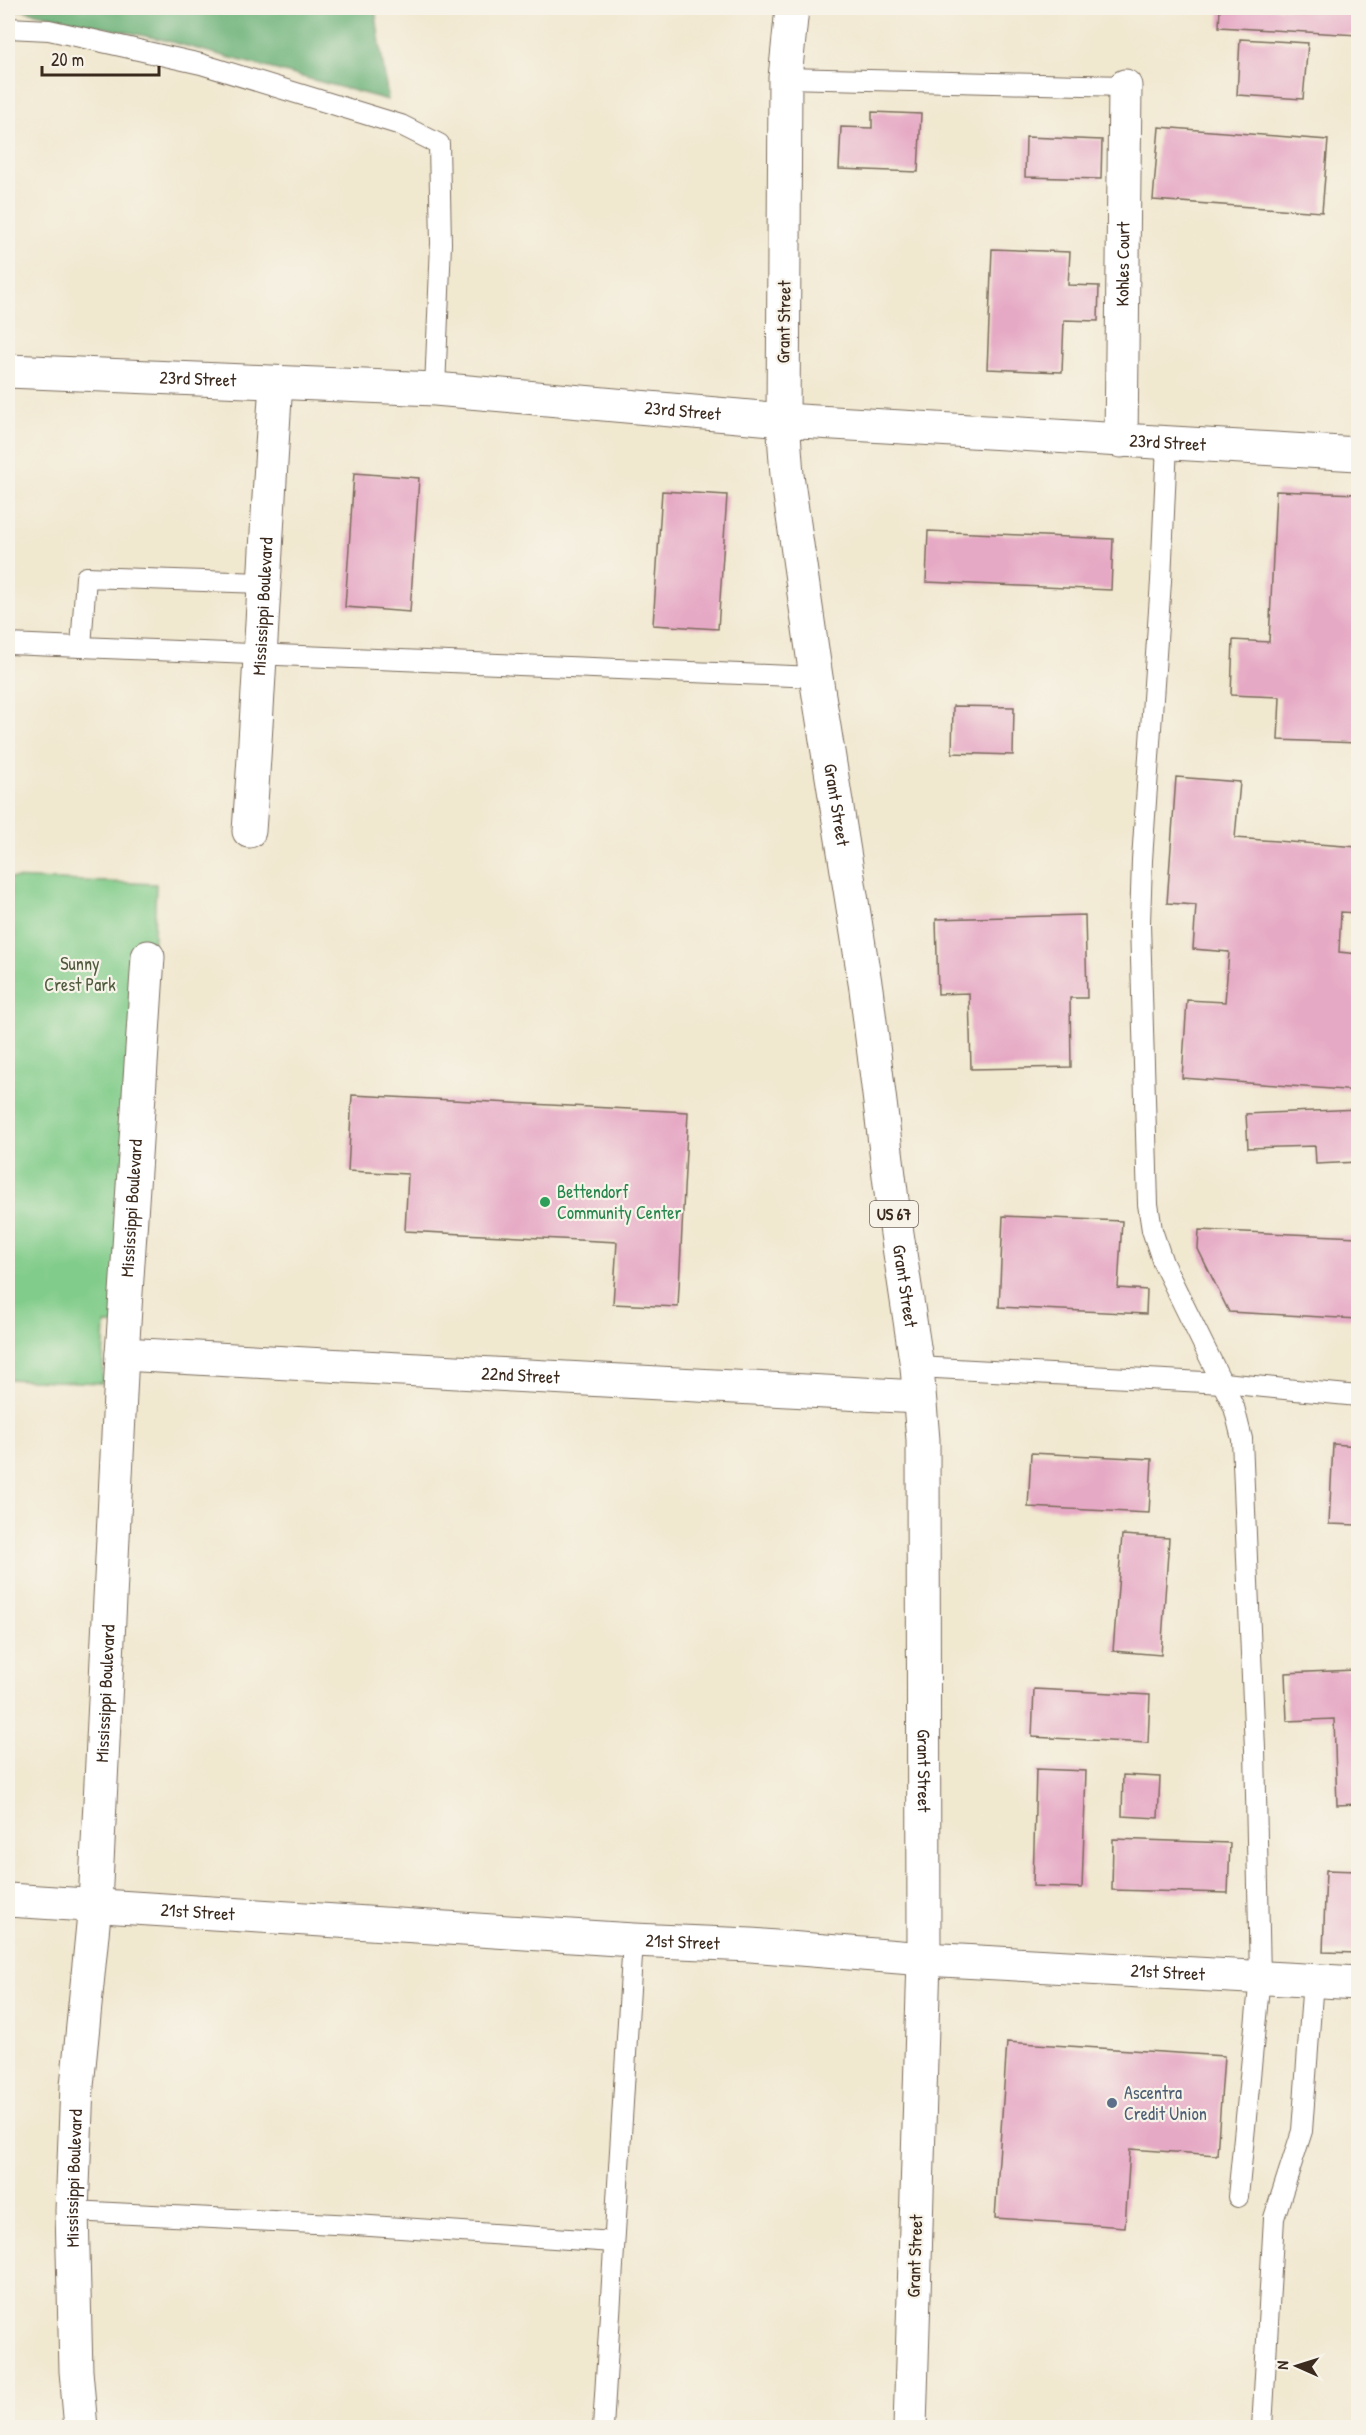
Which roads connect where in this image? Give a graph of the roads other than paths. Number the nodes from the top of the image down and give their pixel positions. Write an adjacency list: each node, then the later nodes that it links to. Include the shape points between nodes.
1 (792, 8): 3 (street, Grant Street / US 67)
2 (8, 28): 7 (lane, via 49,30 201,64 401,125 439,144 441,243)
3 (785, 78): 4 (lane); 8 (street, Grant Street / US 67)
4 (1125, 86): 9 (street, Kohles Court)
5 (8, 372): 6 (street, 23rd Street)
6 (276, 383): 7 (street, 23rd Street); 12 (street, Mississippi Boulevard)
7 (435, 389): 8 (street, 23rd Street)
8 (783, 420): 9 (street, 23rd Street); 16 (street, Grant Street / US 67, via 787,475)
9 (1120, 441): 10 (street, 23rd Street)
10 (1167, 444): 11 (street, 23rd Street); 21 (lane, via 1140,924 1148,1204 1163,1263)
11 (1359, 454)
12 (263, 583): 14 (lane, via 86,577); 15 (street, Mississippi Boulevard)
13 (8, 644): 14 (lane)
14 (81, 647): 15 (lane)
15 (261, 656): 16 (lane); 17 (street, Mississippi Boulevard)
16 (816, 677): 20 (street, Grant Street / US 67, via 866,989)
17 (249, 831)
18 (148, 957): 19 (street, Mississippi Boulevard)
19 (122, 1354): 20 (street, 22nd Street); 24 (street, Mississippi Boulevard)
20 (917, 1382): 21 (lane); 26 (street, Grant Street / US 67, via 923,1440)
21 (1223, 1383): 22 (lane); 27 (lane, via 1242,1439)
22 (1359, 1396)
23 (8, 1900): 24 (street, 21st Street)
24 (95, 1904): 25 (street, 21st Street); 31 (street, Mississippi Boulevard, via 77,2086)
25 (633, 1940): 26 (street, 21st Street); 32 (lane)
26 (924, 1959): 27 (street, 21st Street); 35 (street, Grant Street / US 67)
27 (1260, 1977): 28 (street, 21st Street); 30 (lane)
28 (1313, 1980): 29 (street, 21st Street); 36 (lane, via 1302,2131 1274,2218)
29 (1359, 1983)
30 (1238, 2198)
31 (72, 2211): 32 (lane); 33 (street, Mississippi Boulevard)
32 (614, 2242): 34 (lane)
33 (81, 2427)
34 (603, 2427)
35 (910, 2427)
36 (1262, 2427)

